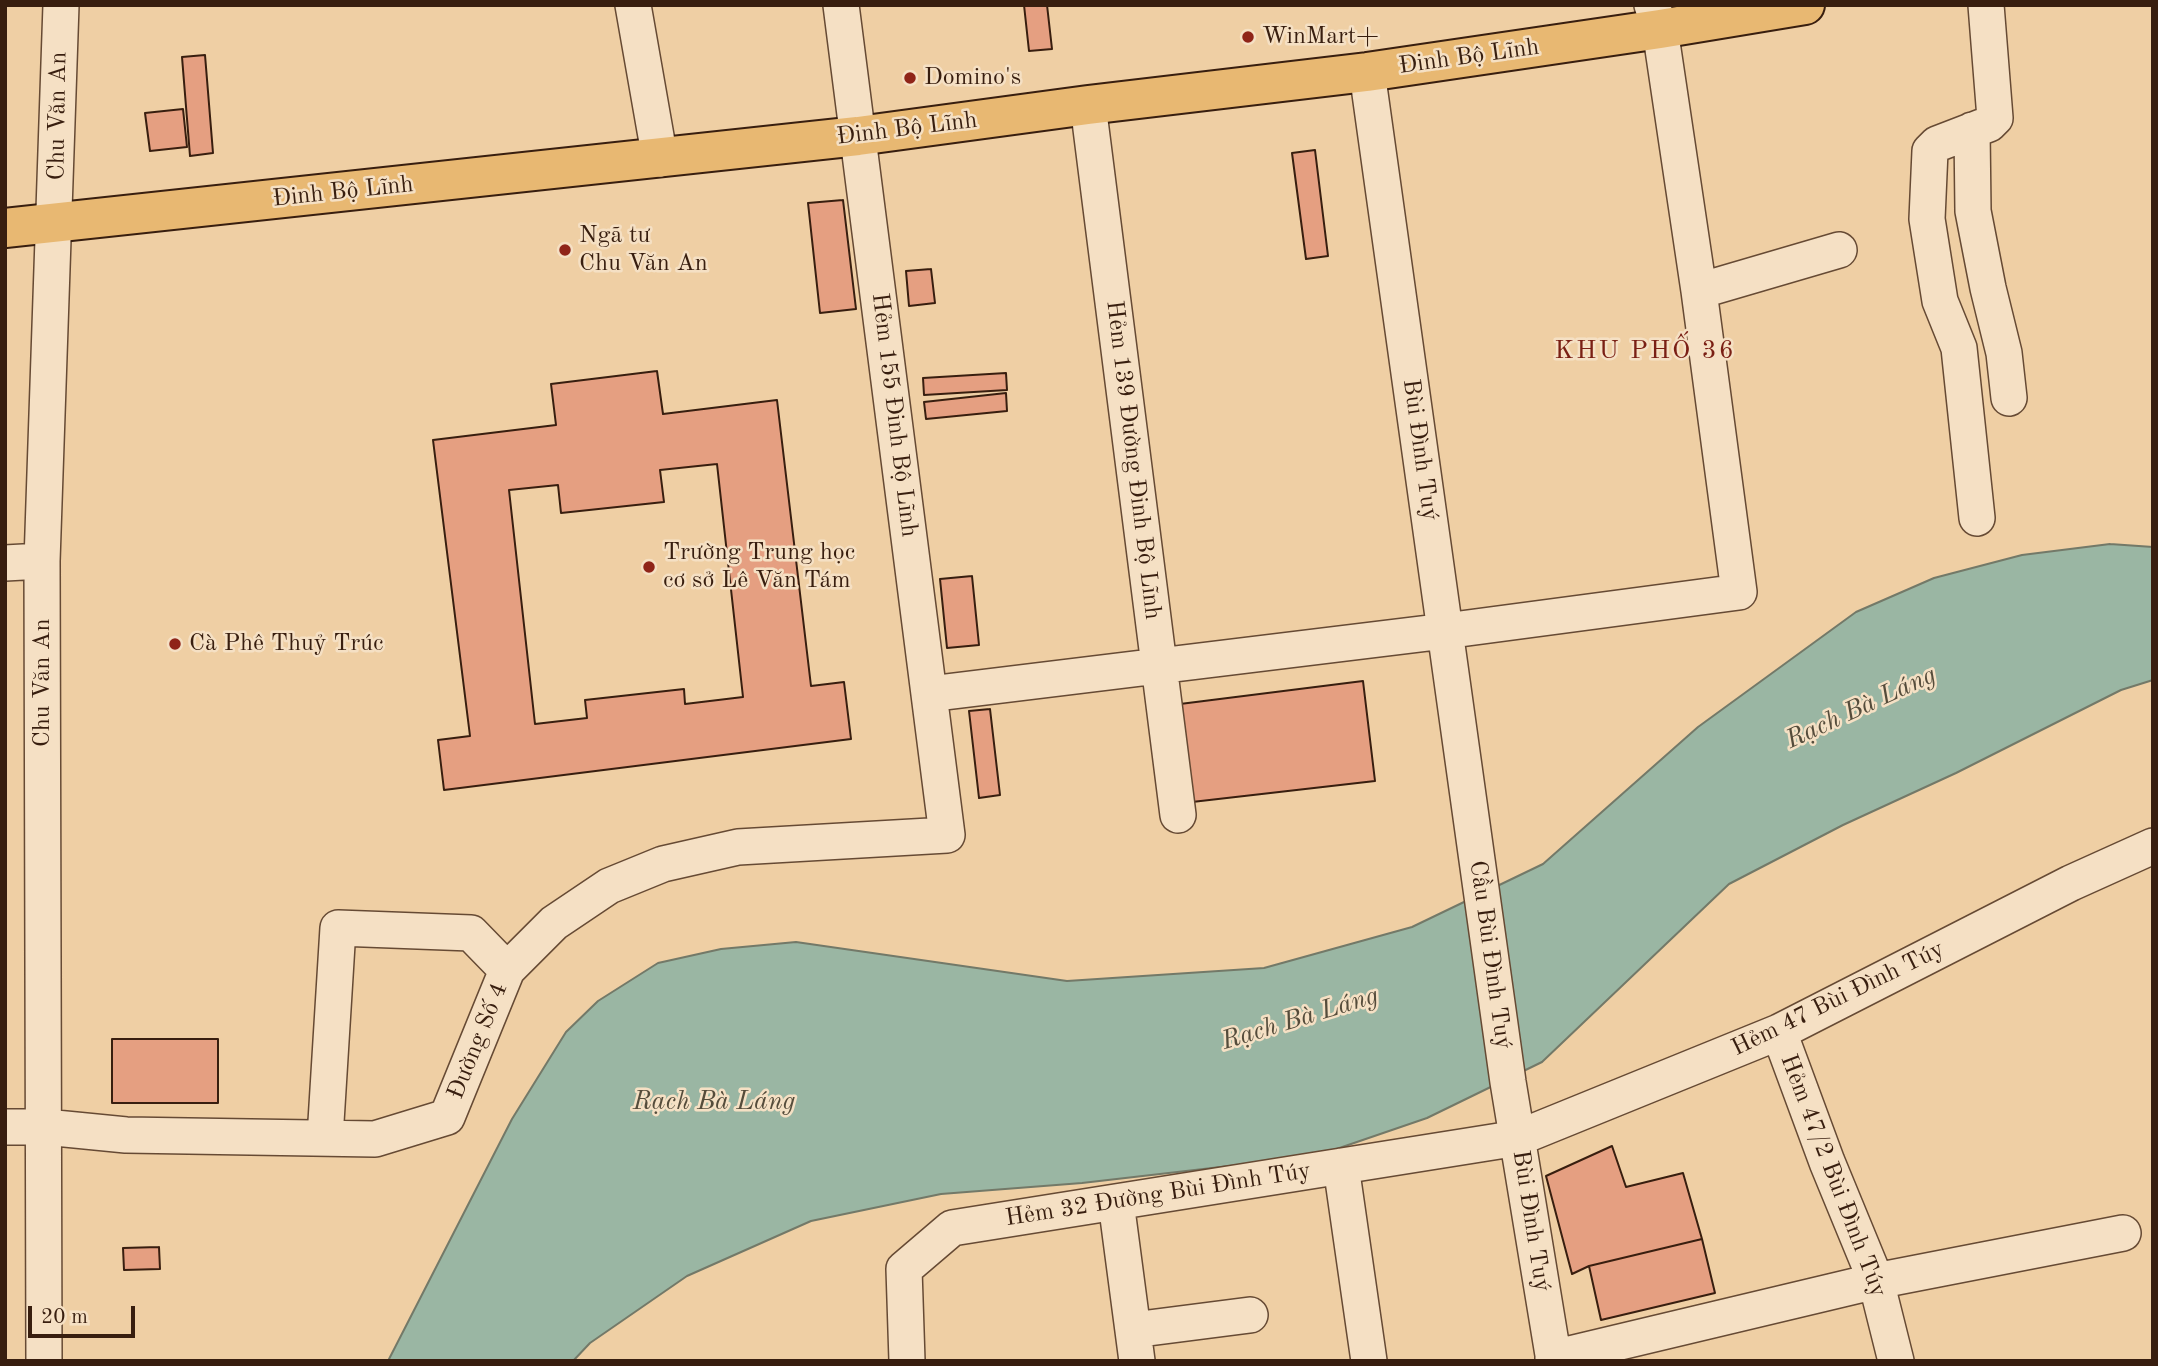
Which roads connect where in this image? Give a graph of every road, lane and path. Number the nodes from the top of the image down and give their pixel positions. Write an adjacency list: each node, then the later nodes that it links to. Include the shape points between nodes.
1 (61, 5): 12 (street, Chu Văn An)
2 (633, 5): 11 (street)
3 (841, 5): 10 (street, Hẻm 155 Đinh Bộ Lĩnh)
4 (1805, 5): 6 (main road, Đinh Bộ Lĩnh)
5 (1986, 5): 9 (street, via 1995,118)
6 (1656, 17): 7 (main road, Đinh Bộ Lĩnh); 15 (street)
7 (1367, 72): 8 (main road, Đinh Bộ Lĩnh); 20 (street, Bùi Đình Tuý)
8 (1088, 104): 10 (main road, Đinh Bộ Lĩnh); 21 (street, Hẻm 139 Đường Đinh Bộ Lĩnh)
9 (1972, 130): 16 (street, via 1973,211 2004,353); 17 (street, via 1930,151 1927,219 1940,302 1959,348)
10 (858, 136): 11 (main road, Đinh Bộ Lĩnh); 22 (street, Hẻm 155 Đinh Bộ Lĩnh)
11 (660, 159): 12 (main road, Đinh Bộ Lĩnh)
12 (55, 223): 13 (main road, Đinh Bộ Lĩnh); 18 (street, Chu Văn An)
13 (5, 228)
14 (1839, 250): 15 (street)
15 (1699, 291): 20 (street, via 1740,592)
16 (2009, 398)
17 (1977, 519)
18 (42, 561): 19 (street); 30 (street, Chu Văn An)
19 (5, 563)
20 (1446, 631): 21 (street); 24 (street, Bùi Đình Tuý)
21 (1159, 664): 22 (street); 23 (street, Hẻm 139 Đường Đinh Bộ Lĩnh)
22 (929, 694): 26 (street, Đường Số 4, via 947,835 738,847 663,864 609,886 554,923)
23 (1178, 815)
24 (1472, 828): 28 (street, Cầu Bùi Đình Tuý)
25 (2153, 846): 27 (street, Hẻm 47 Bùi Đình Túy)
26 (507, 970): 31 (street, Đường Số 4, via 447,1117 375,1139); 31 (street, via 471,933 338,928)
27 (1779, 1032): 32 (street, Hẻm 47 Bùi Đình Túy); 36 (street, Hẻm 47/2 Bùi Đình Túy)
28 (1508, 1082): 32 (street, Bùi Đình Tuý)
29 (5, 1127): 30 (street, Đường Số 4)
30 (45, 1127): 31 (street, Đường Số 4, via 126,1135); 40 (street, Chu Văn An)
31 (325, 1138)
32 (1518, 1138): 33 (street, Hẻm 32 Đường Bùi Đình Túy); 39 (street, Bùi Đình Tuý)
33 (1341, 1166): 34 (street, Hẻm 32 Đường Bùi Đình Túy); 42 (street)
34 (1116, 1202): 38 (street); 41 (street, Hẻm 32 Đường Bùi Đình Túy, via 952,1228 904,1269)
35 (2123, 1233): 36 (street)
36 (1877, 1281): 39 (street); 43 (street, Hẻm 47/2 Bùi Đình Túy)
37 (1250, 1315): 38 (street)
38 (1135, 1345)
39 (1553, 1359)
40 (44, 1361)
41 (907, 1361)
42 (1369, 1361)
43 (1896, 1361)

